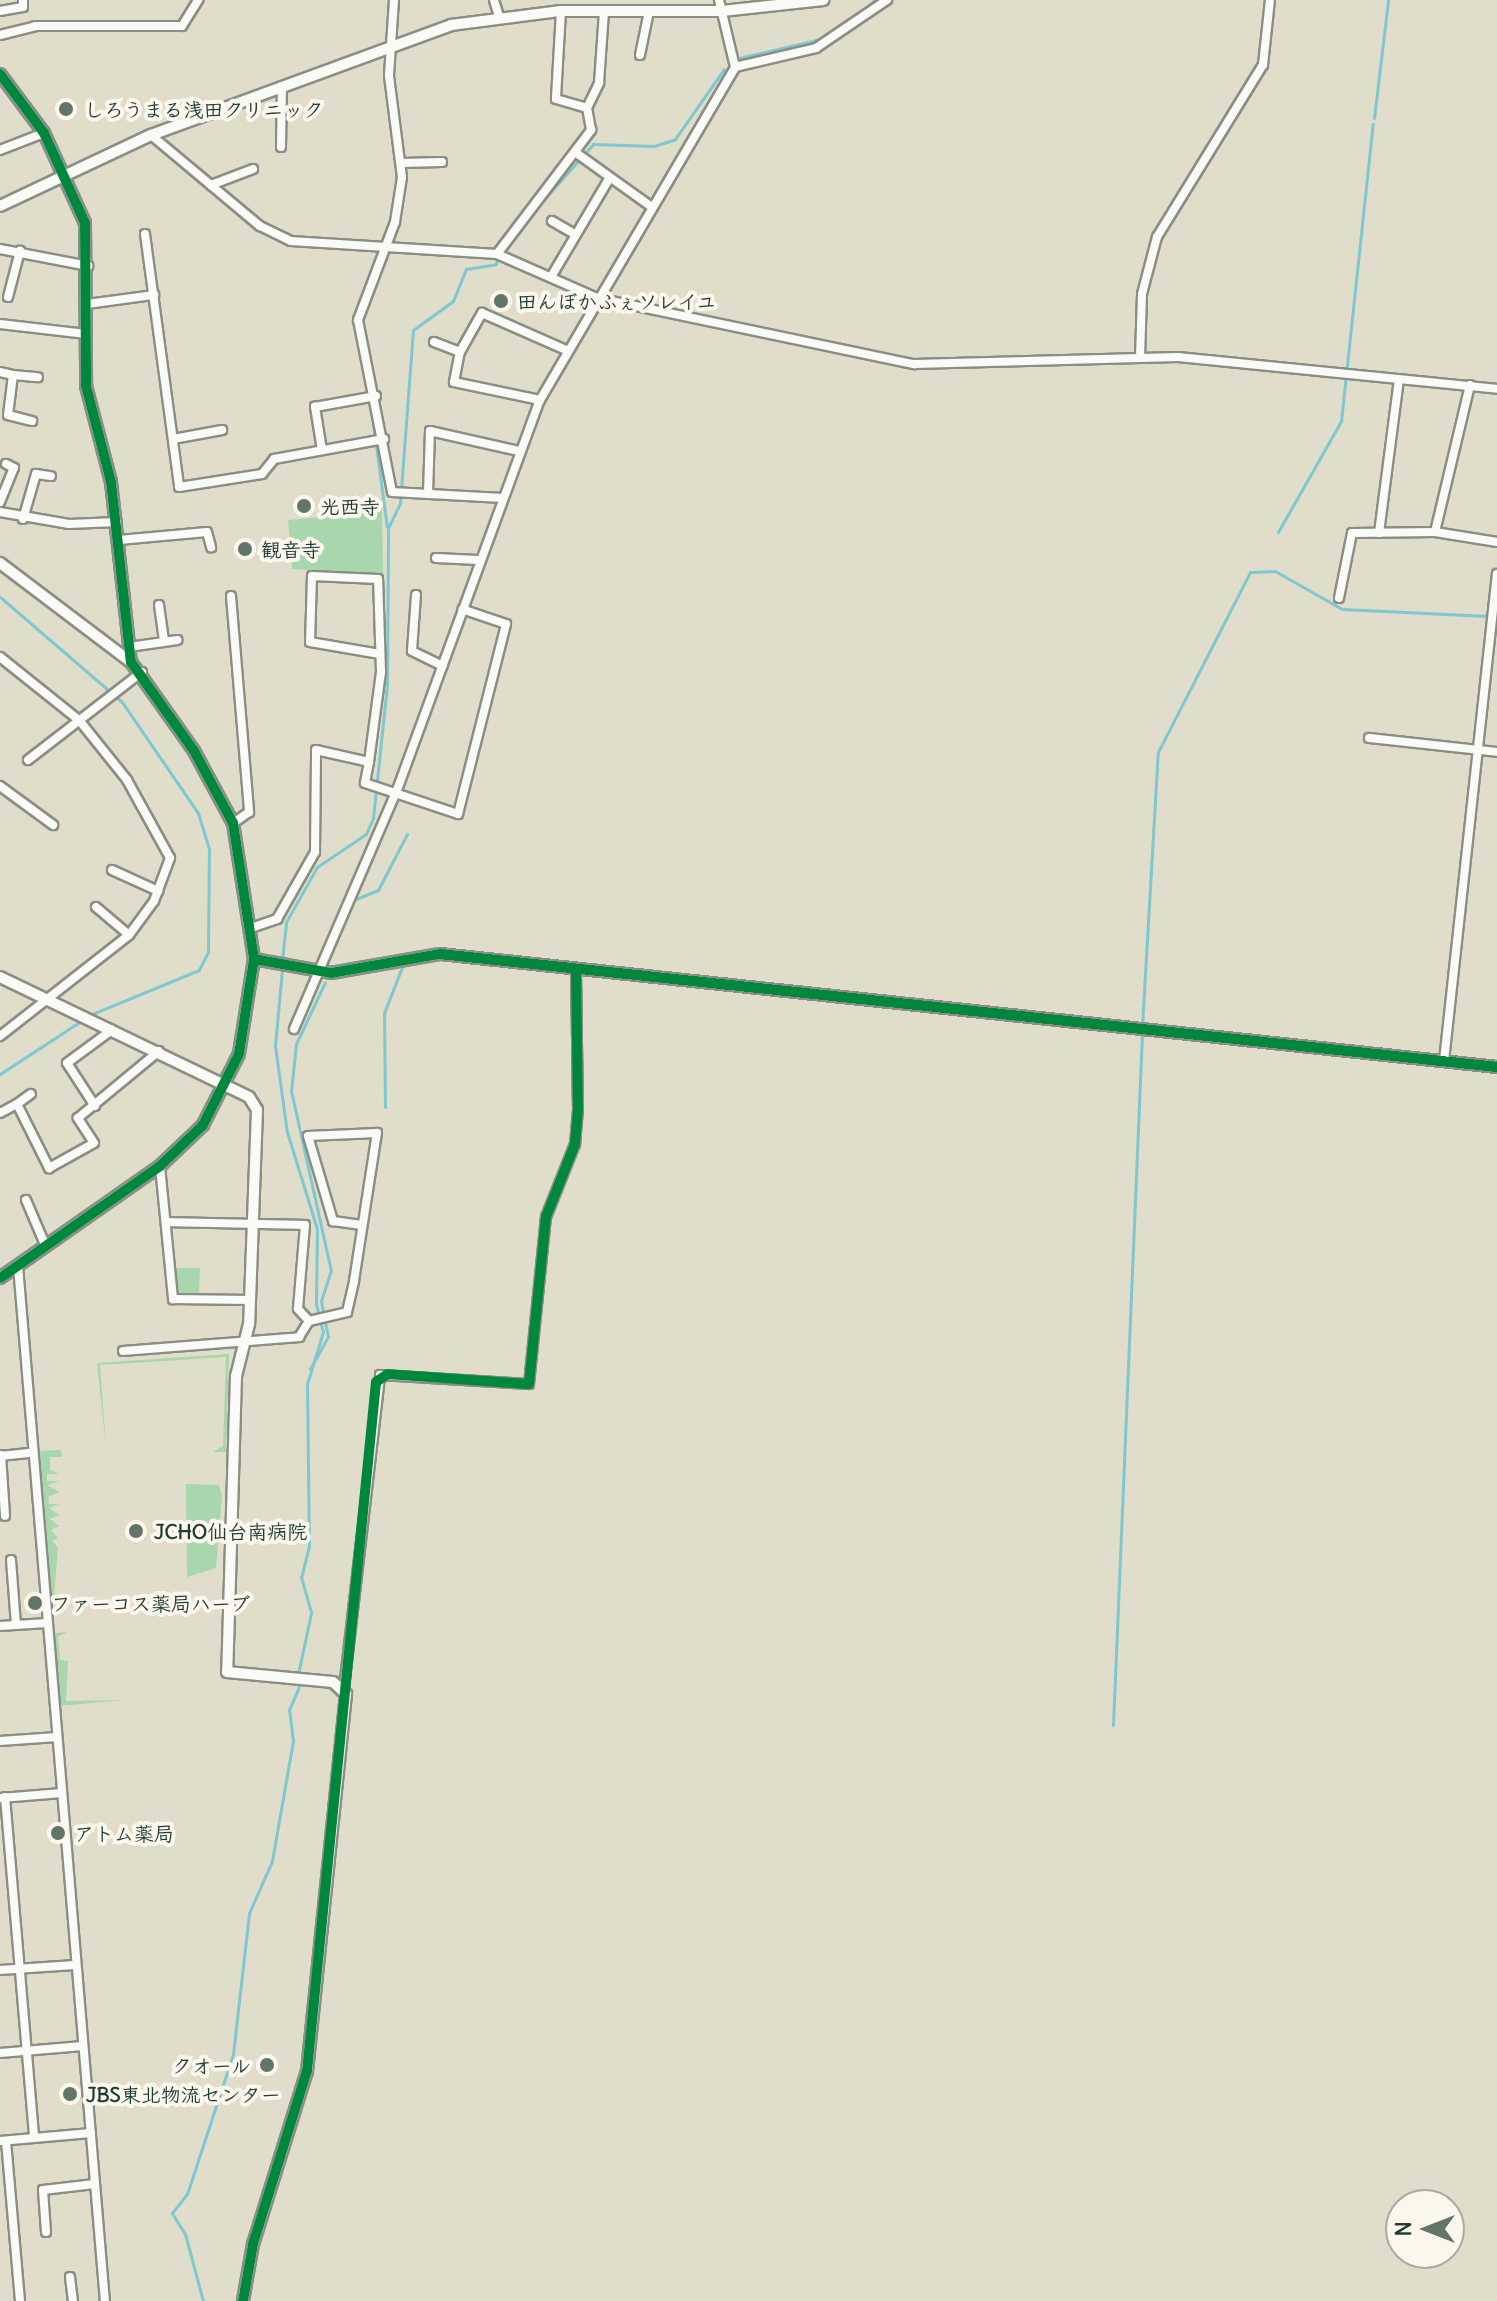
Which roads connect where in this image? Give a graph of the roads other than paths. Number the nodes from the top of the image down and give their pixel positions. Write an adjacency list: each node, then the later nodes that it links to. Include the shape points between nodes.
1 (23, 0): 9 (street, via 23,7)
2 (198, 0): 14 (street, via 182,26 35,26)
3 (394, 0): 15 (street)
4 (494, 0): 13 (street)
5 (823, 0): 8 (street)
6 (887, 0): 17 (street, via 816,48)
7 (1270, 0): 53 (street, via 1263,65 1157,237 1142,294)
8 (720, 6): 12 (street); 17 (street)
9 (0, 11)
10 (561, 11): 11 (street); 13 (street); 21 (street, via 556,99)
11 (604, 11): 12 (street); 21 (street, via 599,83)
12 (649, 11): 16 (street)
13 (499, 16): 15 (street)
14 (0, 35)
15 (393, 43): 19 (street); 28 (street, via 389,76)
16 (640, 55)
17 (735, 67): 33 (street)
18 (0, 74): 20 (street)
19 (282, 86): 23 (street); 24 (street)
20 (5, 89): 22 (street)
21 (587, 108): 26 (street, via 591,130)
22 (44, 133): 25 (street); 30 (street)
23 (151, 135): 30 (street); 32 (street)
24 (281, 147)
25 (0, 150)
26 (575, 152): 31 (street); 41 (street)
27 (442, 162): 28 (street)
28 (401, 163): 38 (street, via 395,222)
29 (253, 169): 32 (street)
30 (63, 174): 34 (street); 42 (street, via 85,223)
31 (609, 179): 33 (street); 36 (street)
32 (211, 185): 38 (street, via 291,241)
33 (649, 205): 46 (street)
34 (0, 206)
35 (552, 221): 36 (street)
36 (573, 233): 43 (street)
37 (145, 234): 44 (street)
38 (380, 247): 41 (street); 60 (street, via 358,320)
39 (0, 249): 40 (street)
40 (20, 251): 42 (street); 45 (street)
41 (499, 255): 43 (street)
42 (88, 266): 47 (street)
43 (551, 277): 46 (street)
44 (154, 295): 47 (street); 64 (street)
45 (8, 297)
46 (597, 298): 51 (street); 53 (street, via 914,364)
47 (87, 304): 49 (street)
48 (0, 324): 49 (street)
49 (86, 334): 75 (street, via 86,386)
50 (434, 342): 52 (street)
51 (568, 351): 52 (street, via 482,313); 61 (street)
52 (460, 352): 61 (street, via 454,382)
53 (1140, 358): 57 (street)
54 (0, 372): 55 (street)
55 (13, 375): 56 (street); 62 (street, via 8,415)
56 (38, 377)
57 (1399, 379): 58 (street); 77 (street)
58 (1470, 385): 59 (street); 76 (street)
59 (1497, 389)
60 (371, 397): 65 (street); 66 (street, via 315,407)
61 (540, 400): 67 (street)
62 (32, 421)
63 (222, 430): 64 (street)
64 (173, 439): 66 (street, via 179,487 262,474 274,459)
65 (378, 440): 66 (street); 70 (street, via 400,493)
66 (322, 450)
67 (519, 451): 70 (street, via 430,431); 71 (street)
68 (6, 464): 72 (street, via 14,468)
69 (51, 476): 74 (street, via 36,474)
70 (428, 494): 71 (street)
71 (503, 498): 82 (street)
72 (0, 502)
73 (0, 512): 74 (street)
74 (23, 519): 75 (street)
75 (117, 522): 78 (street)
76 (1435, 532): 77 (street); 79 (street)
77 (1379, 533): 87 (street, via 1352,533)
78 (119, 540): 80 (street, via 207,532); 92 (street)
79 (1497, 542)
80 (211, 547)
81 (436, 558): 82 (street)
82 (478, 560): 89 (street)
83 (0, 563): 95 (street)
84 (1497, 574): 100 (street)
85 (416, 595): 96 (street, via 412,651)
86 (231, 596): 106 (street, via 249,812)
87 (1339, 598)
88 (159, 605): 91 (street)
89 (462, 609): 96 (street); 105 (street, via 506,624 458,814)
90 (177, 640): 91 (street)
91 (164, 642): 92 (street)
92 (129, 647): 95 (street)
93 (380, 654): 93 (street, via 378,579 312,576 310,642); 103 (street)
94 (0, 657): 98 (street)
95 (131, 662): 97 (street)
96 (443, 666): 105 (street)
97 (143, 672): 98 (street); 106 (street)
98 (79, 720): 102 (street); 109 (street, via 166,844 170,858)
99 (1369, 738): 100 (street)
100 (1476, 750): 101 (street); 122 (street)
101 (1497, 752)
102 (28, 760)
103 (369, 762): 105 (street, via 365,783); 111 (street, via 316,750 315,852 277,919)
104 (0, 786): 107 (street)
105 (397, 790): 114 (street)
106 (233, 823): 111 (street)
107 (53, 825)
108 (112, 870): 109 (street)
109 (158, 891): 112 (street)
110 (96, 907): 112 (street)
111 (251, 928): 113 (street)
112 (129, 935): 117 (street)
113 (254, 959): 114 (street, via 297,962); 124 (street)
114 (321, 970): 115 (street, via 410,953); 118 (street)
115 (576, 970): 122 (street); 148 (street, via 575,1144 546,1217 529,1384 380,1375)
116 (1, 981): 117 (street)
117 (50, 1003): 119 (street); 120 (street)
118 (294, 1029)
119 (112, 1030): 121 (street); 127 (street, via 67,1063)
120 (0, 1036)
121 (159, 1051): 124 (street); 127 (street)
122 (1444, 1061): 123 (street)
123 (1497, 1067)
124 (226, 1085): 129 (street, via 203,1125); 132 (street, via 257,1110)
125 (31, 1094): 126 (street)
126 (17, 1104): 127 (street, via 49,1168 94,1143 78,1118); 128 (street)
127 (95, 1106)
128 (0, 1113)
129 (160, 1166): 131 (street); 134 (street)
130 (26, 1200): 134 (street)
131 (166, 1222): 132 (street); 137 (street, via 173,1299)
132 (253, 1222): 137 (street); 138 (street, via 305,1225 298,1309)
133 (362, 1225): 133 (street, via 377,1133 308,1136 333,1221); 138 (street, via 347,1312)
134 (46, 1247): 135 (street)
135 (18, 1266): 136 (street); 141 (street)
136 (0, 1278)
137 (250, 1300): 139 (street)
138 (311, 1320): 139 (street, via 299,1337)
139 (245, 1342): 140 (street); 148 (street, via 236,1376 227,1672)
140 (123, 1351)
141 (31, 1453): 142 (street); 145 (street)
142 (0, 1456): 143 (street)
143 (5, 1516)
144 (11, 1560): 146 (street)
145 (47, 1623): 146 (street); 149 (street)
146 (16, 1625): 147 (street)
147 (0, 1626)
148 (344, 1688): 168 (street, via 307,2071 253,2244)
149 (57, 1737): 150 (street); 151 (street)
150 (0, 1741)
151 (62, 1793): 152 (street); 153 (street)
152 (3, 1797): 154 (street)
153 (75, 1965): 154 (street); 156 (street)
154 (20, 1969): 155 (street); 157 (street)
155 (0, 1970)
156 (83, 2046): 157 (street); 159 (street)
157 (27, 2051): 158 (street); 160 (street)
158 (0, 2053)
159 (91, 2133): 160 (street); 162 (street)
160 (34, 2138): 161 (street)
161 (3, 2141): 165 (street)
162 (95, 2184): 163 (street, via 43,2190); 167 (street)
163 (46, 2232)
164 (70, 2277): 166 (street)
165 (20, 2301)
166 (73, 2301)
167 (105, 2301)
168 (243, 2301)

